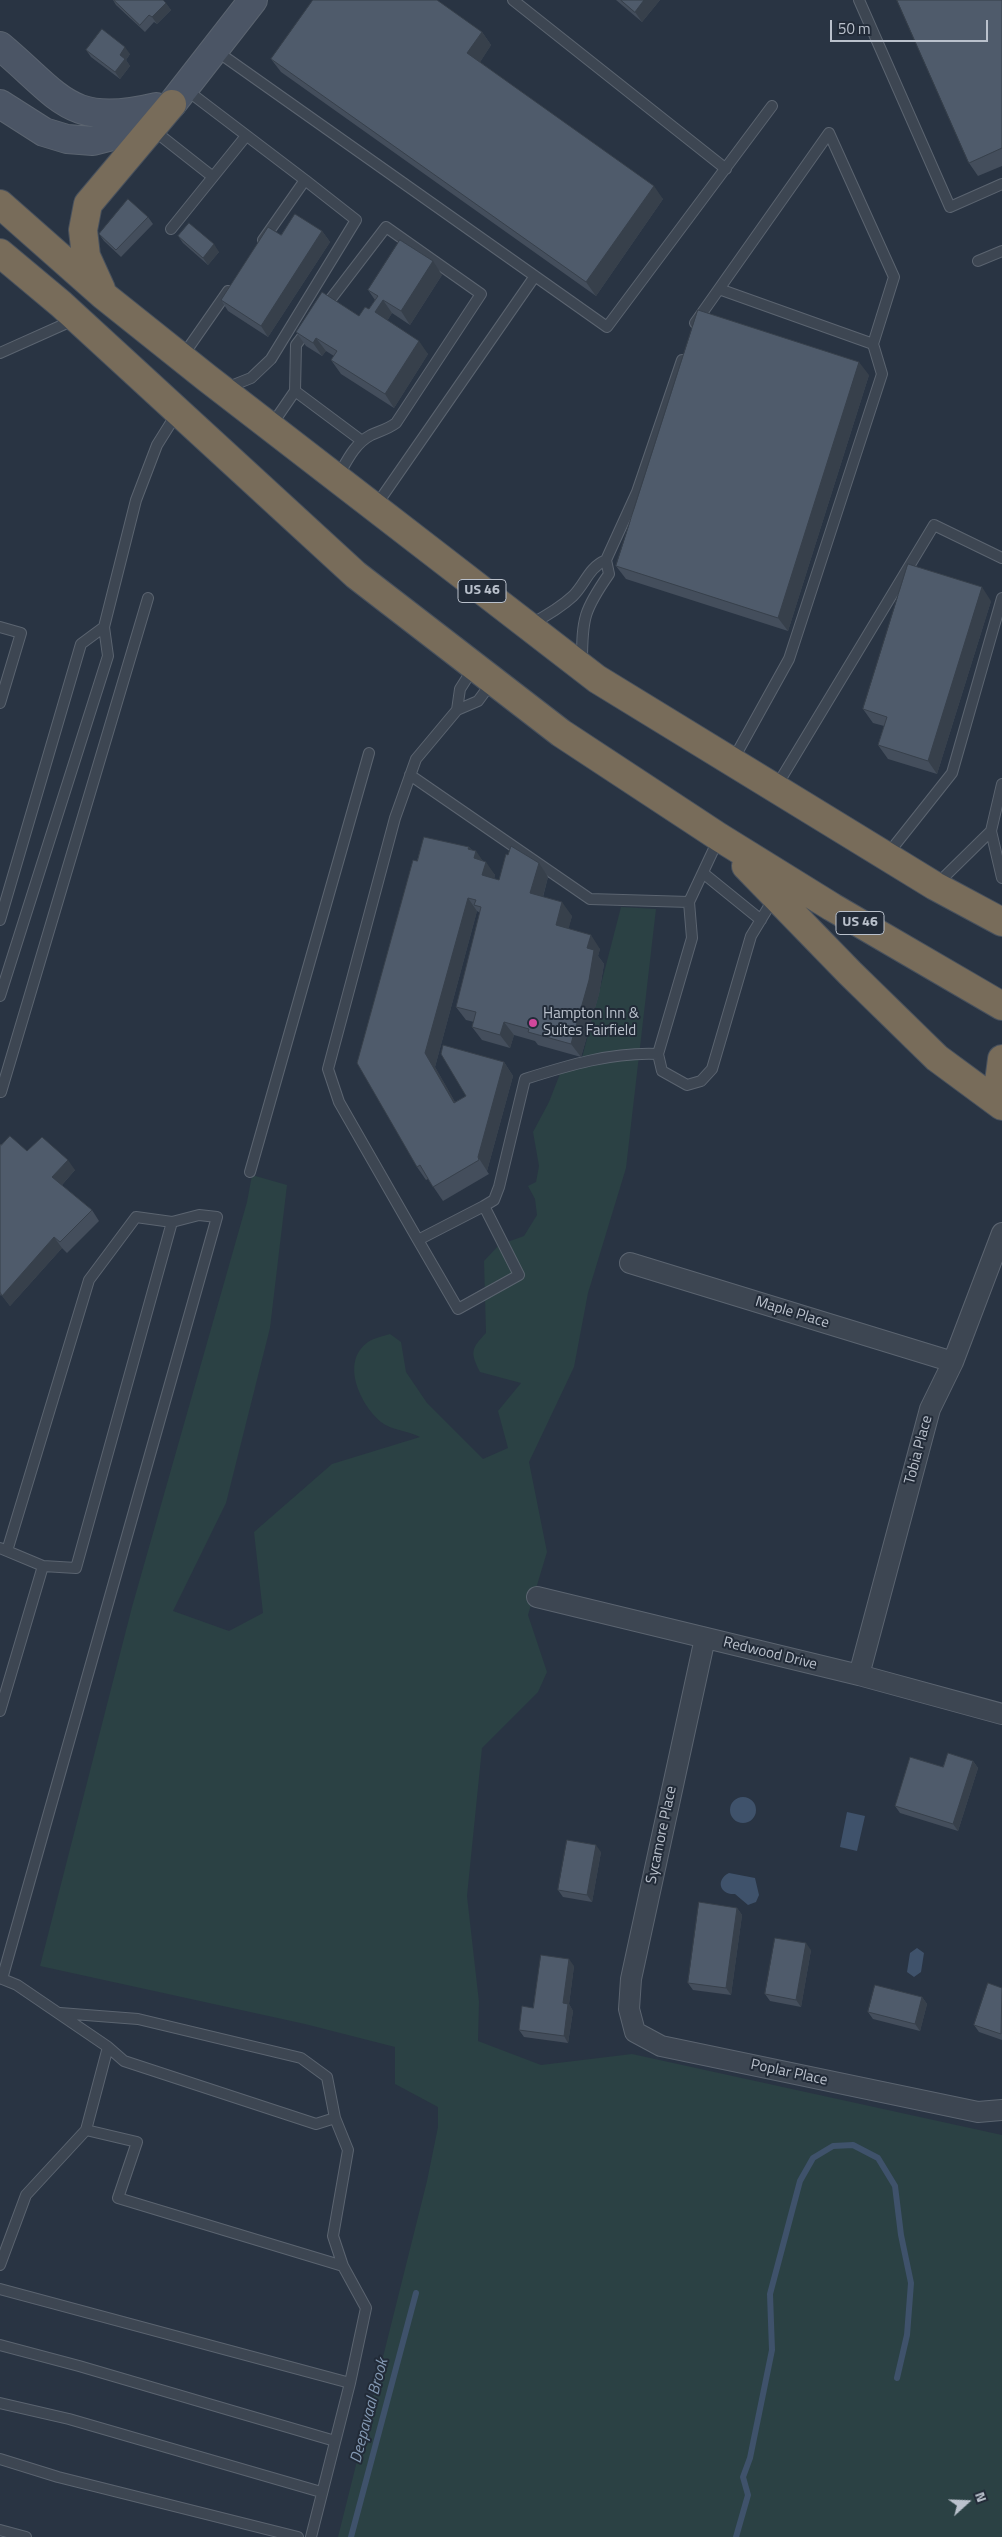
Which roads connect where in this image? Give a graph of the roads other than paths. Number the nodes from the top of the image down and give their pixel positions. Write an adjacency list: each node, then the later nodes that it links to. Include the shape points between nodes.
1 (253, 0): 5 (street)
2 (514, 0): 11 (lane)
3 (859, 0): 14 (lane, via 950,207)
4 (0, 46): 6 (street, via 50,92 90,114 125,114)
5 (214, 49): 6 (street); 21 (lane)
6 (178, 96): 7 (street, via 128,132 93,142 44,132); 9 (highway); 10 (lane)
7 (0, 104)
8 (772, 106): 11 (lane)
9 (152, 128): 12 (lane); 24 (highway, via 88,204 82,230 86,256)
10 (246, 136): 12 (lane); 13 (lane)
11 (726, 169): 21 (lane, via 607,327)
12 (213, 177): 16 (lane)
13 (305, 180): 19 (lane); 31 (lane, via 356,220 271,360 251,378)
14 (1002, 184)
15 (0, 204): 24 (highway, US 46)
16 (170, 229)
17 (1002, 251): 20 (lane)
18 (0, 253): 25 (highway, US 46)
19 (254, 253)
20 (978, 261)
21 (535, 276): 37 (lane)
22 (232, 285): 30 (lane)
23 (719, 289): 26 (lane); 27 (lane); 27 (lane, via 829,133 894,277)
24 (103, 295): 30 (highway, US 46)
25 (77, 319): 29 (lane); 33 (highway, US 46)
26 (691, 333)
27 (873, 344): 50 (lane, via 882,374 789,659)
28 (685, 352): 39 (lane, via 637,492)
29 (0, 353)
30 (182, 358): 31 (highway, US 46)
31 (222, 390): 34 (highway, US 46)
32 (295, 390): 34 (lane); 35 (lane); 35 (lane, via 296,346 386,227 481,294 396,424)
33 (178, 411): 44 (lane, via 157,446 136,500); 46 (highway, US 46, via 356,575)
34 (270, 427): 36 (highway, US 46)
35 (362, 441): 36 (lane, via 355,446)
36 (337, 478): 37 (highway, US 46)
37 (374, 508): 42 (highway, US 46)
38 (1002, 558): 53 (lane, via 934,525)
39 (606, 560): 42 (lane, via 595,565 563,605); 45 (lane, via 608,574 587,607 582,635)
40 (148, 598): 70 (lane)
41 (1002, 598): 56 (lane, via 952,773)
42 (527, 626): 45 (highway, US 46)
43 (0, 627): 47 (lane, via 22,633)
44 (104, 627): 62 (lane, via 82,644); 65 (lane, via 108,656)
45 (582, 668): 50 (highway, US 46)
46 (484, 674): 48 (lane, via 460,689); 48 (lane, via 478,702); 55 (highway, US 46, via 561,734)
47 (0, 703)
48 (457, 710): 51 (lane, via 416,759)
49 (369, 753): 72 (lane)
50 (732, 762): 53 (highway, US 46)
51 (410, 775): 61 (lane, via 590,899); 76 (lane, via 395,818 328,1069 339,1102)
52 (1002, 784): 54 (lane)
53 (776, 788): 56 (highway, US 46)
54 (991, 831): 58 (lane); 59 (lane)
55 (719, 837): 57 (lane); 60 (highway); 66 (highway, US 46)
56 (887, 856): 59 (highway, US 46)
57 (703, 873): 61 (lane); 63 (lane)
58 (1002, 878)
59 (935, 886): 64 (highway, US 46)
60 (775, 896): 63 (lane); 71 (highway, via 938,1058)
61 (689, 902): 67 (lane, via 692,938)
62 (0, 920)
63 (761, 920): 67 (lane, via 751,936 712,1069 701,1081 687,1084 662,1071)
64 (1002, 922)
65 (0, 996)
66 (1002, 1006)
67 (658, 1054): 73 (lane, via 632,1053 588,1060 525,1079 499,1187 494,1200)
68 (1002, 1060): 69 (highway, via 999,1082)
69 (1002, 1087)
70 (1, 1092)
71 (1002, 1106)
72 (250, 1172)
73 (484, 1206): 76 (lane); 76 (lane, via 519,1275 458,1309)
74 (172, 1222): 79 (lane, via 136,1217 89,1280); 80 (lane, via 76,1568); 86 (lane, via 198,1215 217,1216)
75 (1002, 1233): 78 (street, Tobia Place)
76 (418, 1240)
77 (630, 1263): 78 (street, Maple Place)
78 (953, 1362): 83 (street, Tobia Place, via 930,1409)
79 (4, 1550): 80 (lane)
80 (43, 1566): 84 (lane)
81 (537, 1597): 82 (street, Redwood Drive)
82 (705, 1638): 83 (street, Redwood Drive); 88 (street, Sycamore Place, via 631,1979 629,2009)
83 (858, 1675): 85 (street, Redwood Drive)
84 (0, 1711)
85 (1002, 1714)
86 (1, 1979): 87 (lane, via 17,1985)
87 (60, 2013): 89 (lane); 91 (lane, via 138,2019 301,2058 327,2077)
88 (635, 2032): 90 (street, Poplar Place, via 661,2046 978,2112)
89 (108, 2047): 91 (lane, via 124,2061 316,2124); 92 (lane)
90 (1002, 2110)
91 (335, 2118): 94 (lane, via 348,2150 333,2236)
92 (86, 2130): 93 (lane, via 26,2195); 94 (lane, via 137,2142 118,2198)
93 (0, 2265)
94 (343, 2266): 97 (lane, via 366,2308)
95 (0, 2289): 97 (lane)
96 (0, 2345): 99 (lane)
97 (350, 2383): 99 (lane)
98 (0, 2403): 101 (lane, via 68,2419)
99 (334, 2441): 101 (lane)
100 (0, 2459): 104 (lane, via 58,2477)
101 (321, 2492): 105 (lane)
102 (0, 2530): 103 (lane)
103 (26, 2537)
104 (298, 2537)
105 (311, 2537)

